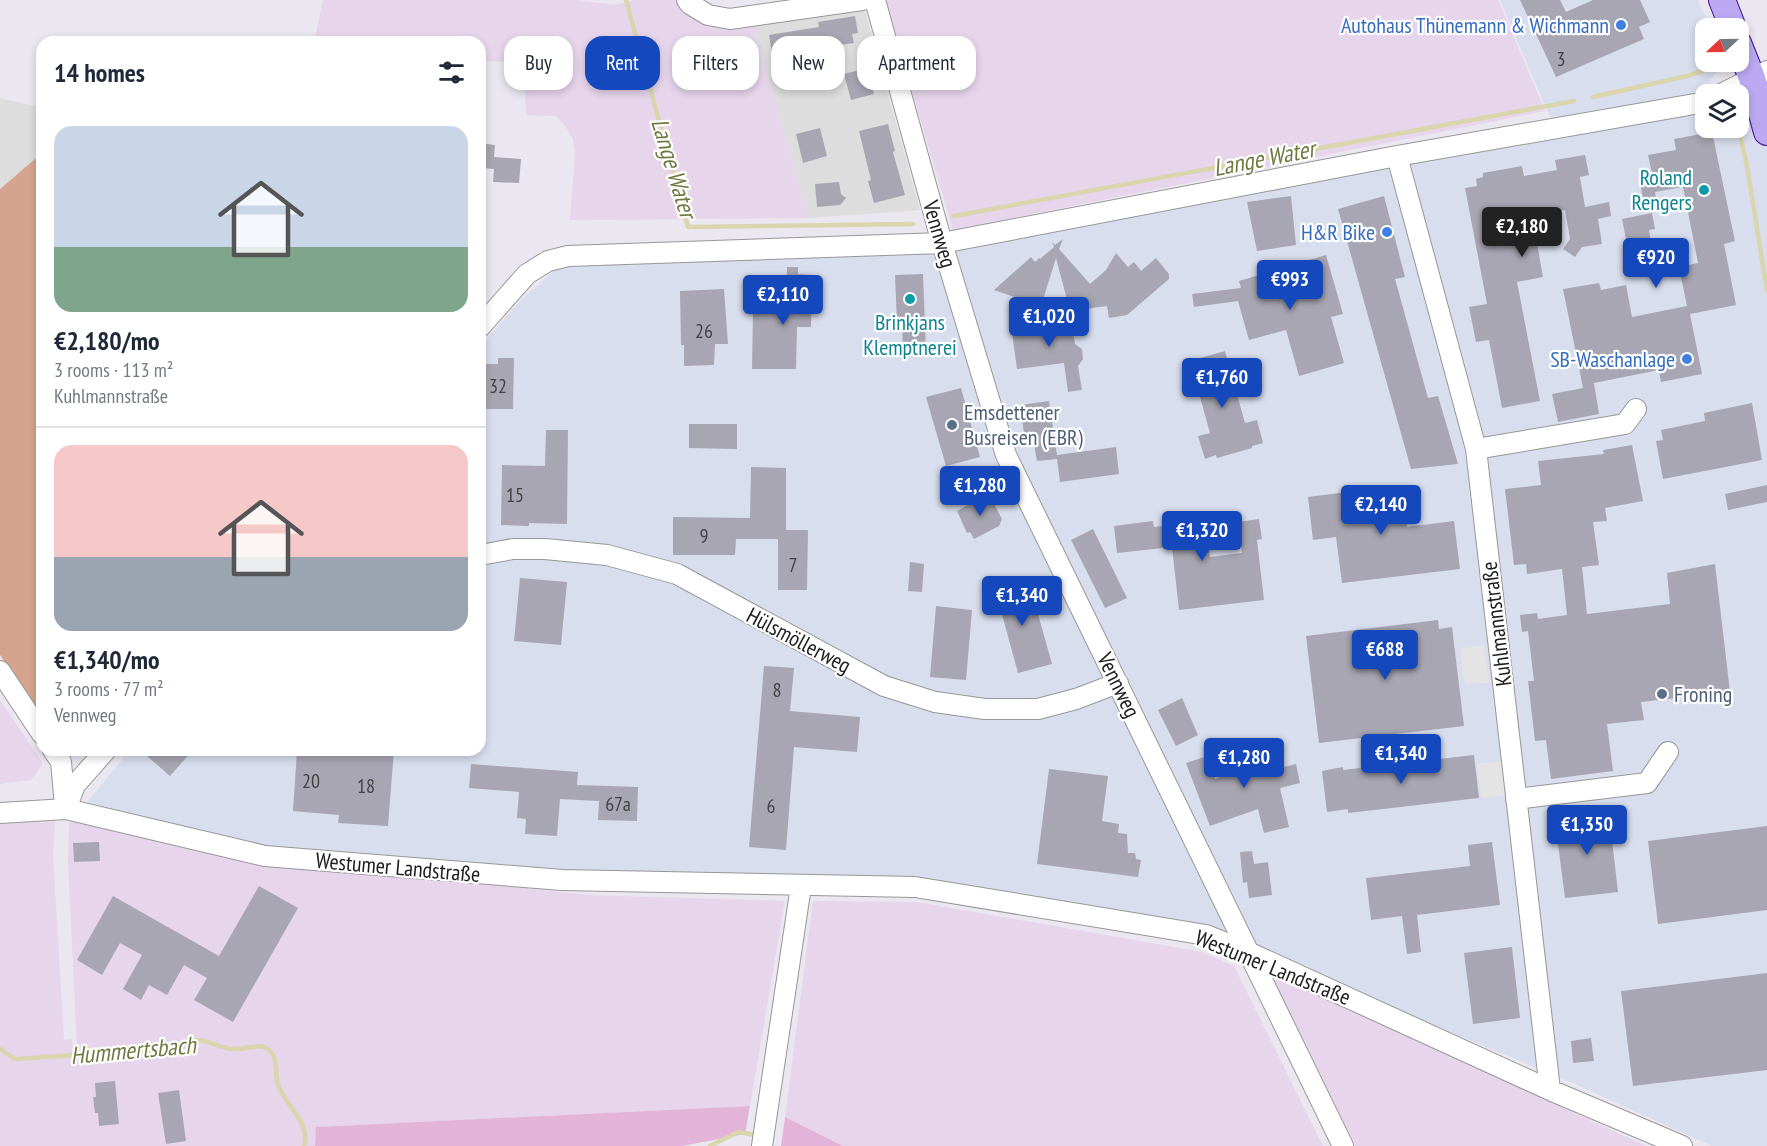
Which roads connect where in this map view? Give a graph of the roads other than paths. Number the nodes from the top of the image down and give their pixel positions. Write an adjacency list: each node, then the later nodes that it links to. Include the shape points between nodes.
1 (687, 0): 2 (street, via 708,15 730,19)
2 (862, 0)
3 (875, 0): 12 (street, Vennweg)
4 (1722, 0): 5 (main road)
5 (1729, 18)
6 (1749, 59): 7 (main road)
7 (1760, 75): 8 (street); 10 (main road)
8 (1742, 84)
9 (1695, 104): 11 (street)
10 (1767, 132)
11 (1397, 156): 12 (street); 15 (street, Kuhlmannstraße)
12 (942, 243): 13 (street, via 568,256 548,261 526,274); 18 (street, Vennweg, via 1006,455)
13 (486, 320)
14 (1636, 409): 15 (street, via 1626,424)
15 (1476, 450): 23 (street, Kuhlmannstraße)
16 (486, 554): 18 (street, Hülsmöllerweg, via 545,549 607,555 677,574 884,686 935,702 985,709 1038,709)
17 (0, 671): 19 (street)
18 (1118, 683): 27 (street, Vennweg)
19 (36, 725)
20 (1668, 752): 23 (street, via 1647,783)
21 (57, 756): 24 (street)
22 (101, 756): 24 (street, via 75,785)
23 (1516, 799): 28 (street, Kuhlmannstraße)
24 (66, 809): 25 (street, Westumer Landstraße); 26 (street, Westumer Landstraße, via 265,856 562,880)
25 (0, 813)
26 (801, 886): 27 (street, Westumer Landstraße, via 915,887 1206,935); 29 (street)
27 (1248, 952): 28 (street, Westumer Landstraße); 30 (street, Vennweg)
28 (1550, 1090): 31 (street, Westumer Landstraße)
29 (762, 1146)
30 (1343, 1146)
31 (1682, 1146)

